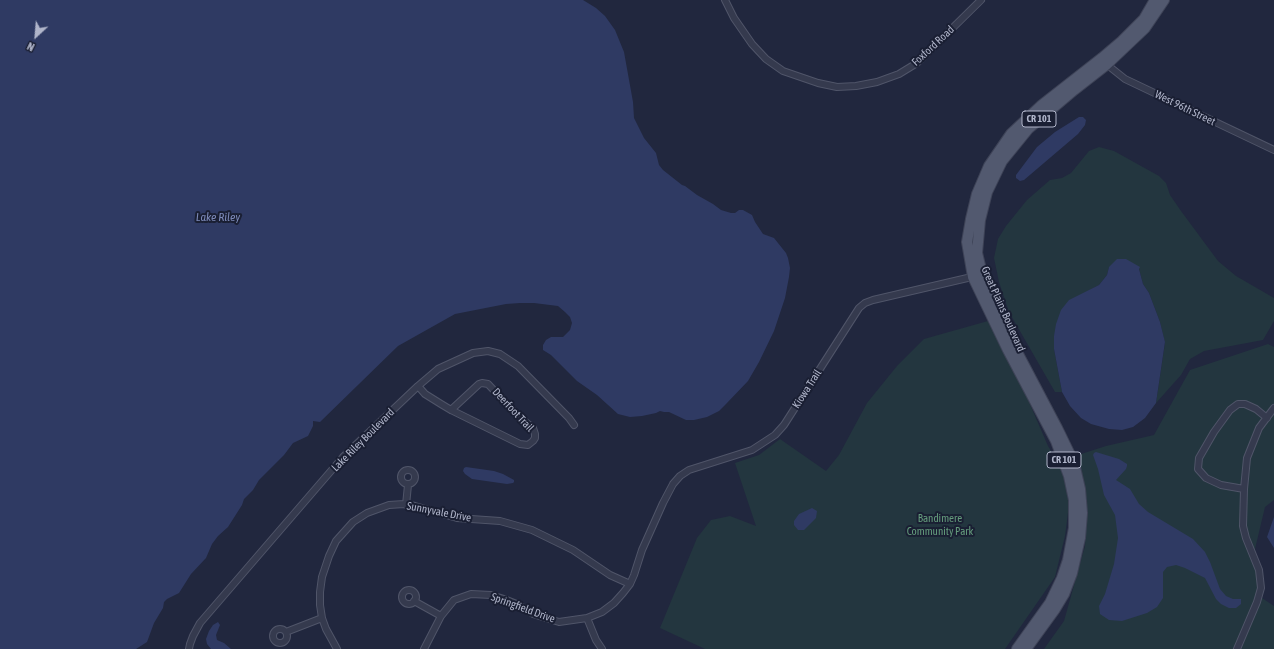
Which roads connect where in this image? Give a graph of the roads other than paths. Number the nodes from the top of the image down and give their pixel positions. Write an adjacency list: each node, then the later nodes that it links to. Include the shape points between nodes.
1 (725, 0): 2 (street, Foxford Road, via 734,18 766,60 783,71 802,78 842,87 877,82 899,74 917,62)
2 (981, 0)
3 (1155, 0): 5 (main road, Great Plains Boulevard / CR 101, via 1144,19)
4 (1164, 0): 5 (main road, Great Plains Boulevard / CR 101, via 1145,28)
5 (1104, 62): 6 (street, West 96th Street, via 1125,79); 7 (main road, Great Plains Boulevard / CR 101, via 1028,129 1002,161 987,192 980,220)
6 (1274, 150)
7 (978, 275): 16 (street, Kiowa Trail, via 866,303 855,313 784,425 775,435 752,450 688,470 680,476 663,503); 27 (main road, Great Plains Boulevard / CR 101, via 1008,350 1056,442 1069,476 1074,500 1074,528 1062,578 1050,604); 28 (main road, Great Plains Boulevard / CR 101, via 1074,463 1080,489 1080,538 1072,573 1055,609)
8 (418, 386): 10 (street, Deerfoot Trail, via 431,399); 12 (street, Lake Riley Boulevard, via 438,369 473,353 488,351 500,354 518,366); 23 (street, Lake Riley Boulevard, via 343,457 200,623)
9 (1274, 408): 11 (street)
10 (451, 410): 10 (street, Deerfoot Trail, via 520,444 528,445 535,438 534,428 520,418 488,384 479,384)
11 (1266, 418): 14 (street, via 1259,428 1247,458); 14 (street, via 1256,409 1238,404 1230,410 1214,432 1199,458 1198,469 1206,478 1221,485)
12 (574, 425)
13 (408, 484): 15 (street)
14 (1244, 490): 29 (street, via 1243,526 1259,570 1261,588)
15 (406, 505): 17 (street, Sunnyvale Drive, via 458,518 500,521 532,530 573,550 610,575); 20 (street, Sunnyvale Drive, via 389,505 367,513 353,522 336,541 322,576)
16 (650, 532): 17 (street, Springfield Drive)
17 (630, 584): 21 (street, Springfield Drive, via 614,603)
18 (414, 601): 19 (street)
19 (441, 616): 21 (street, Springfield Drive, via 454,600 471,594 491,595 504,599 549,620 560,622); 25 (street, Springfield Drive)
20 (322, 618): 22 (street); 24 (street, Sunnyvale Drive)
21 (588, 618): 26 (street)
22 (286, 632)
23 (190, 649)
24 (337, 649)
25 (424, 649)
26 (602, 649)
27 (1017, 649)
28 (1026, 649)
29 (1237, 649)

